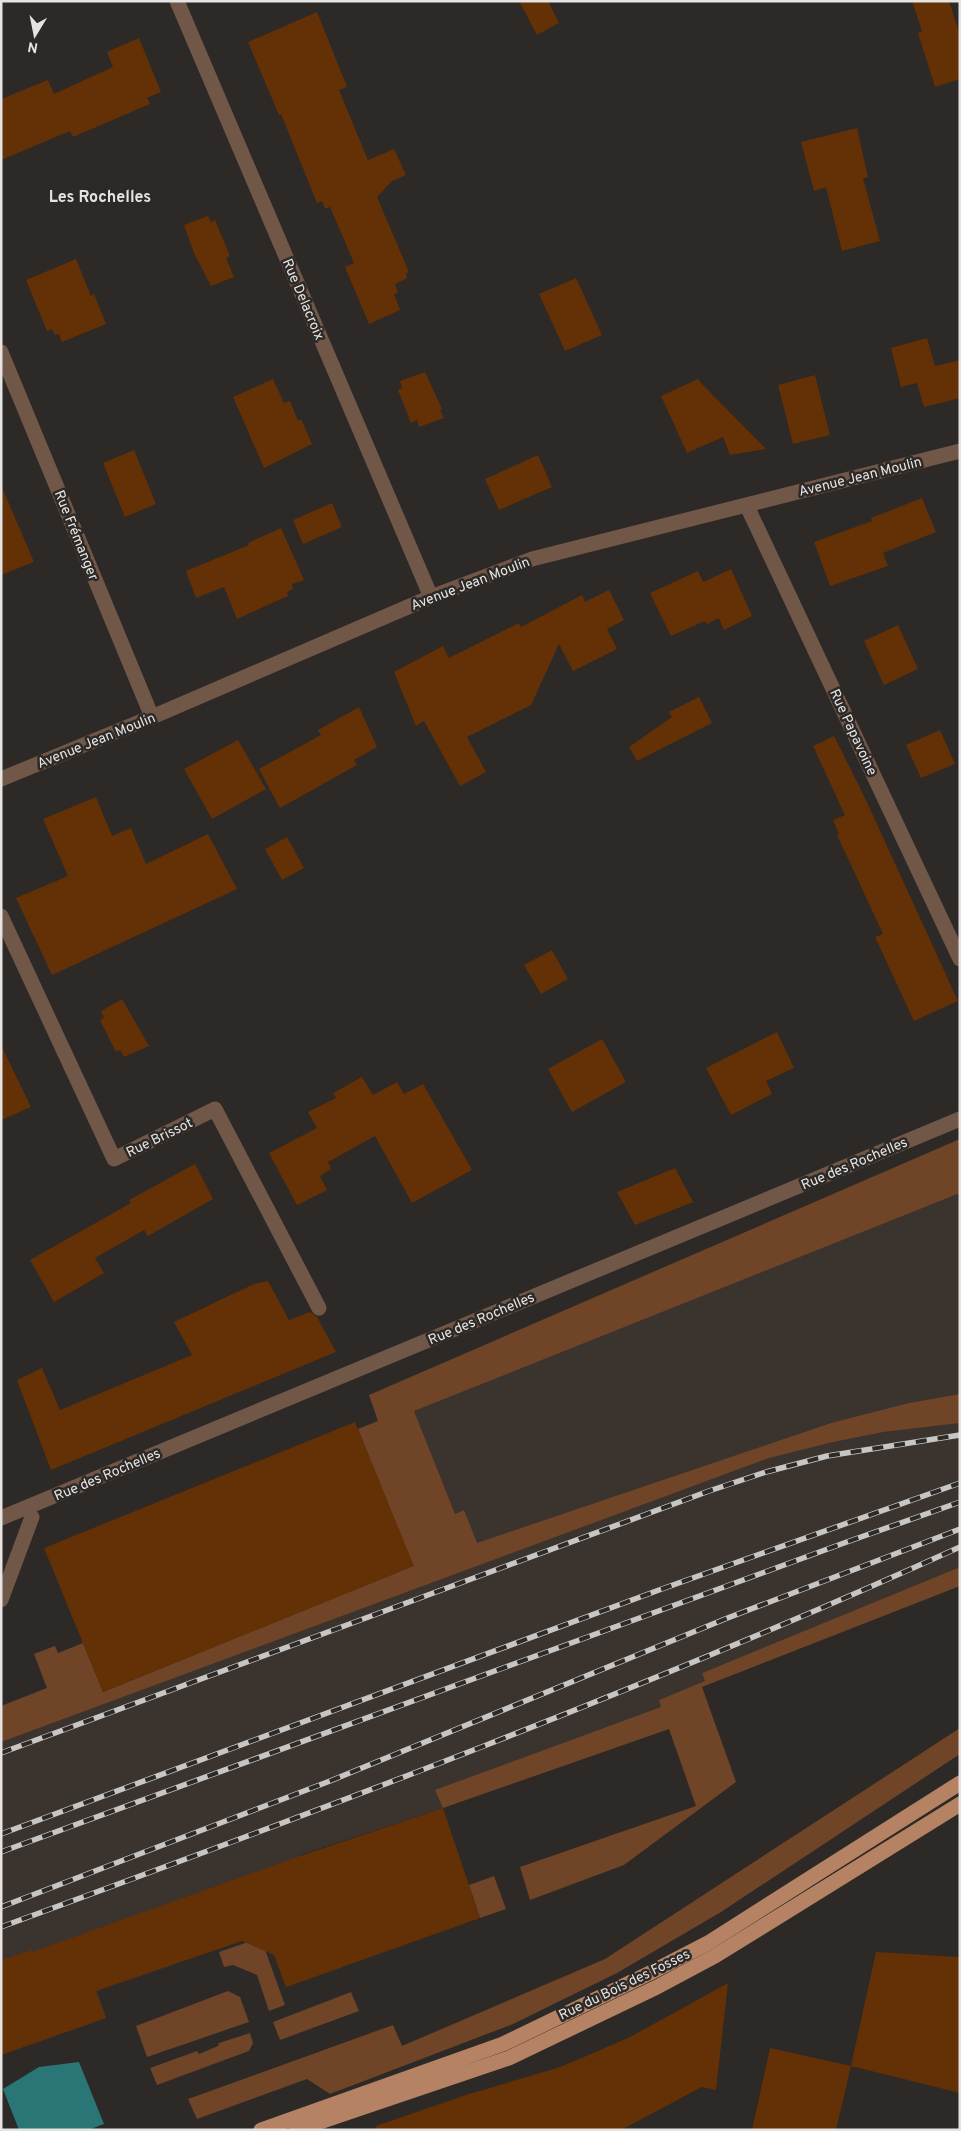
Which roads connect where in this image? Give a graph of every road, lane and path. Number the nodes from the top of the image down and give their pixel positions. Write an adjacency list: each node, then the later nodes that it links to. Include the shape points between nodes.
1 (177, 1): 5 (street, Rue Delacroix)
2 (1, 352): 6 (street, Rue Frémanger)
3 (960, 451): 4 (street, Avenue Jean Moulin)
4 (747, 506): 5 (street, Avenue Jean Moulin, via 532,559); 9 (street, Rue Papavoine)
5 (431, 596): 6 (street, Avenue Jean Moulin)
6 (152, 717): 7 (street, Avenue Jean Moulin)
7 (1, 779)
8 (1, 916): 11 (street, Rue Brissot, via 114,1159 215,1109)
9 (960, 959)
10 (960, 1119): 13 (street, Rue des Rochelles)
11 (320, 1308)
12 (32, 1517): 14 (street)
13 (1, 1518)
14 (1, 1600)
15 (960, 1783): 17 (main road, Rue du Bois des Fosses, via 708,1943 650,1973 503,2044)
16 (960, 1804): 18 (main road, Rue du Bois des Fosses, via 715,1956 657,1987 509,2058)
17 (262, 2130)
18 (296, 2130)

